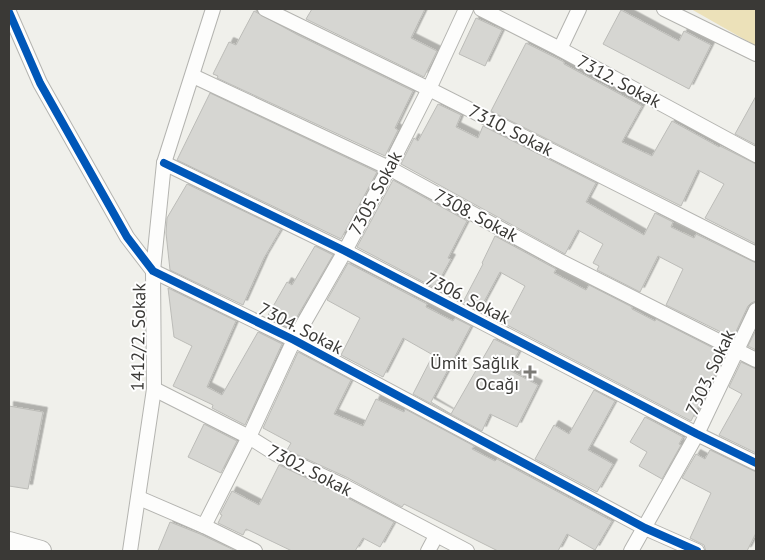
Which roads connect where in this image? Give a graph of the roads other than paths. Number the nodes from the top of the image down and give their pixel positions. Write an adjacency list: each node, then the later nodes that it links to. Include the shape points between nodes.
1 (214, 9): 10 (street, 1412/2. Sokak)
2 (265, 9): 11 (street, 7310. Sokak)
3 (466, 9): 11 (street, 7305. Sokak)
4 (481, 9): 8 (street, 7312. Sokak)
5 (579, 9): 8 (street)
6 (664, 9): 9 (street)
7 (9, 12): 17 (street, 7304. Sokak, via 40,83 127,237)
8 (560, 49): 12 (street, 7312. Sokak)
9 (756, 54)
10 (193, 76): 13 (street, 1412/2. Sokak); 14 (street, 7308. Sokak)
11 (429, 89): 14 (street, 7305. Sokak); 16 (street, 7310. Sokak)
12 (756, 155)
13 (164, 163): 15 (street, 7306. Sokak); 17 (street, 1412/2. Sokak)
14 (389, 168): 15 (street, 7305. Sokak); 20 (street, 7308. Sokak, via 558,260)
15 (345, 251): 19 (street, 7305. Sokak); 23 (street, 7306. Sokak)
16 (756, 254)
17 (153, 271): 19 (street, 7304. Sokak); 22 (street, 1412/2. Sokak)
18 (756, 310): 20 (street, 7303. Sokak)
19 (294, 340): 24 (street, 7305. Sokak); 28 (street, 7304. Sokak)
20 (736, 350): 21 (street, 7308. Sokak); 23 (street, 7303. Sokak)
21 (756, 360)
22 (154, 389): 24 (street, 7302. Sokak); 26 (street, 1412/2. Sokak)
23 (697, 434): 25 (street, 7306. Sokak); 28 (street, 7303. Sokak)
24 (249, 437): 27 (street, 7305. Sokak); 29 (street, 7302. Sokak)
25 (756, 464)
26 (138, 498): 27 (street); 32 (street, 1412/2. Sokak)
27 (204, 526): 33 (street)
28 (645, 528): 36 (street, 7303. Sokak); 37 (street, 7304. Sokak)
29 (436, 536): 34 (street); 35 (street, 7302. Sokak)
30 (9, 542): 31 (main road)
31 (41, 551)
32 (130, 551)
33 (255, 551)
34 (428, 551)
35 (467, 551)
36 (632, 551)
37 (697, 551)

